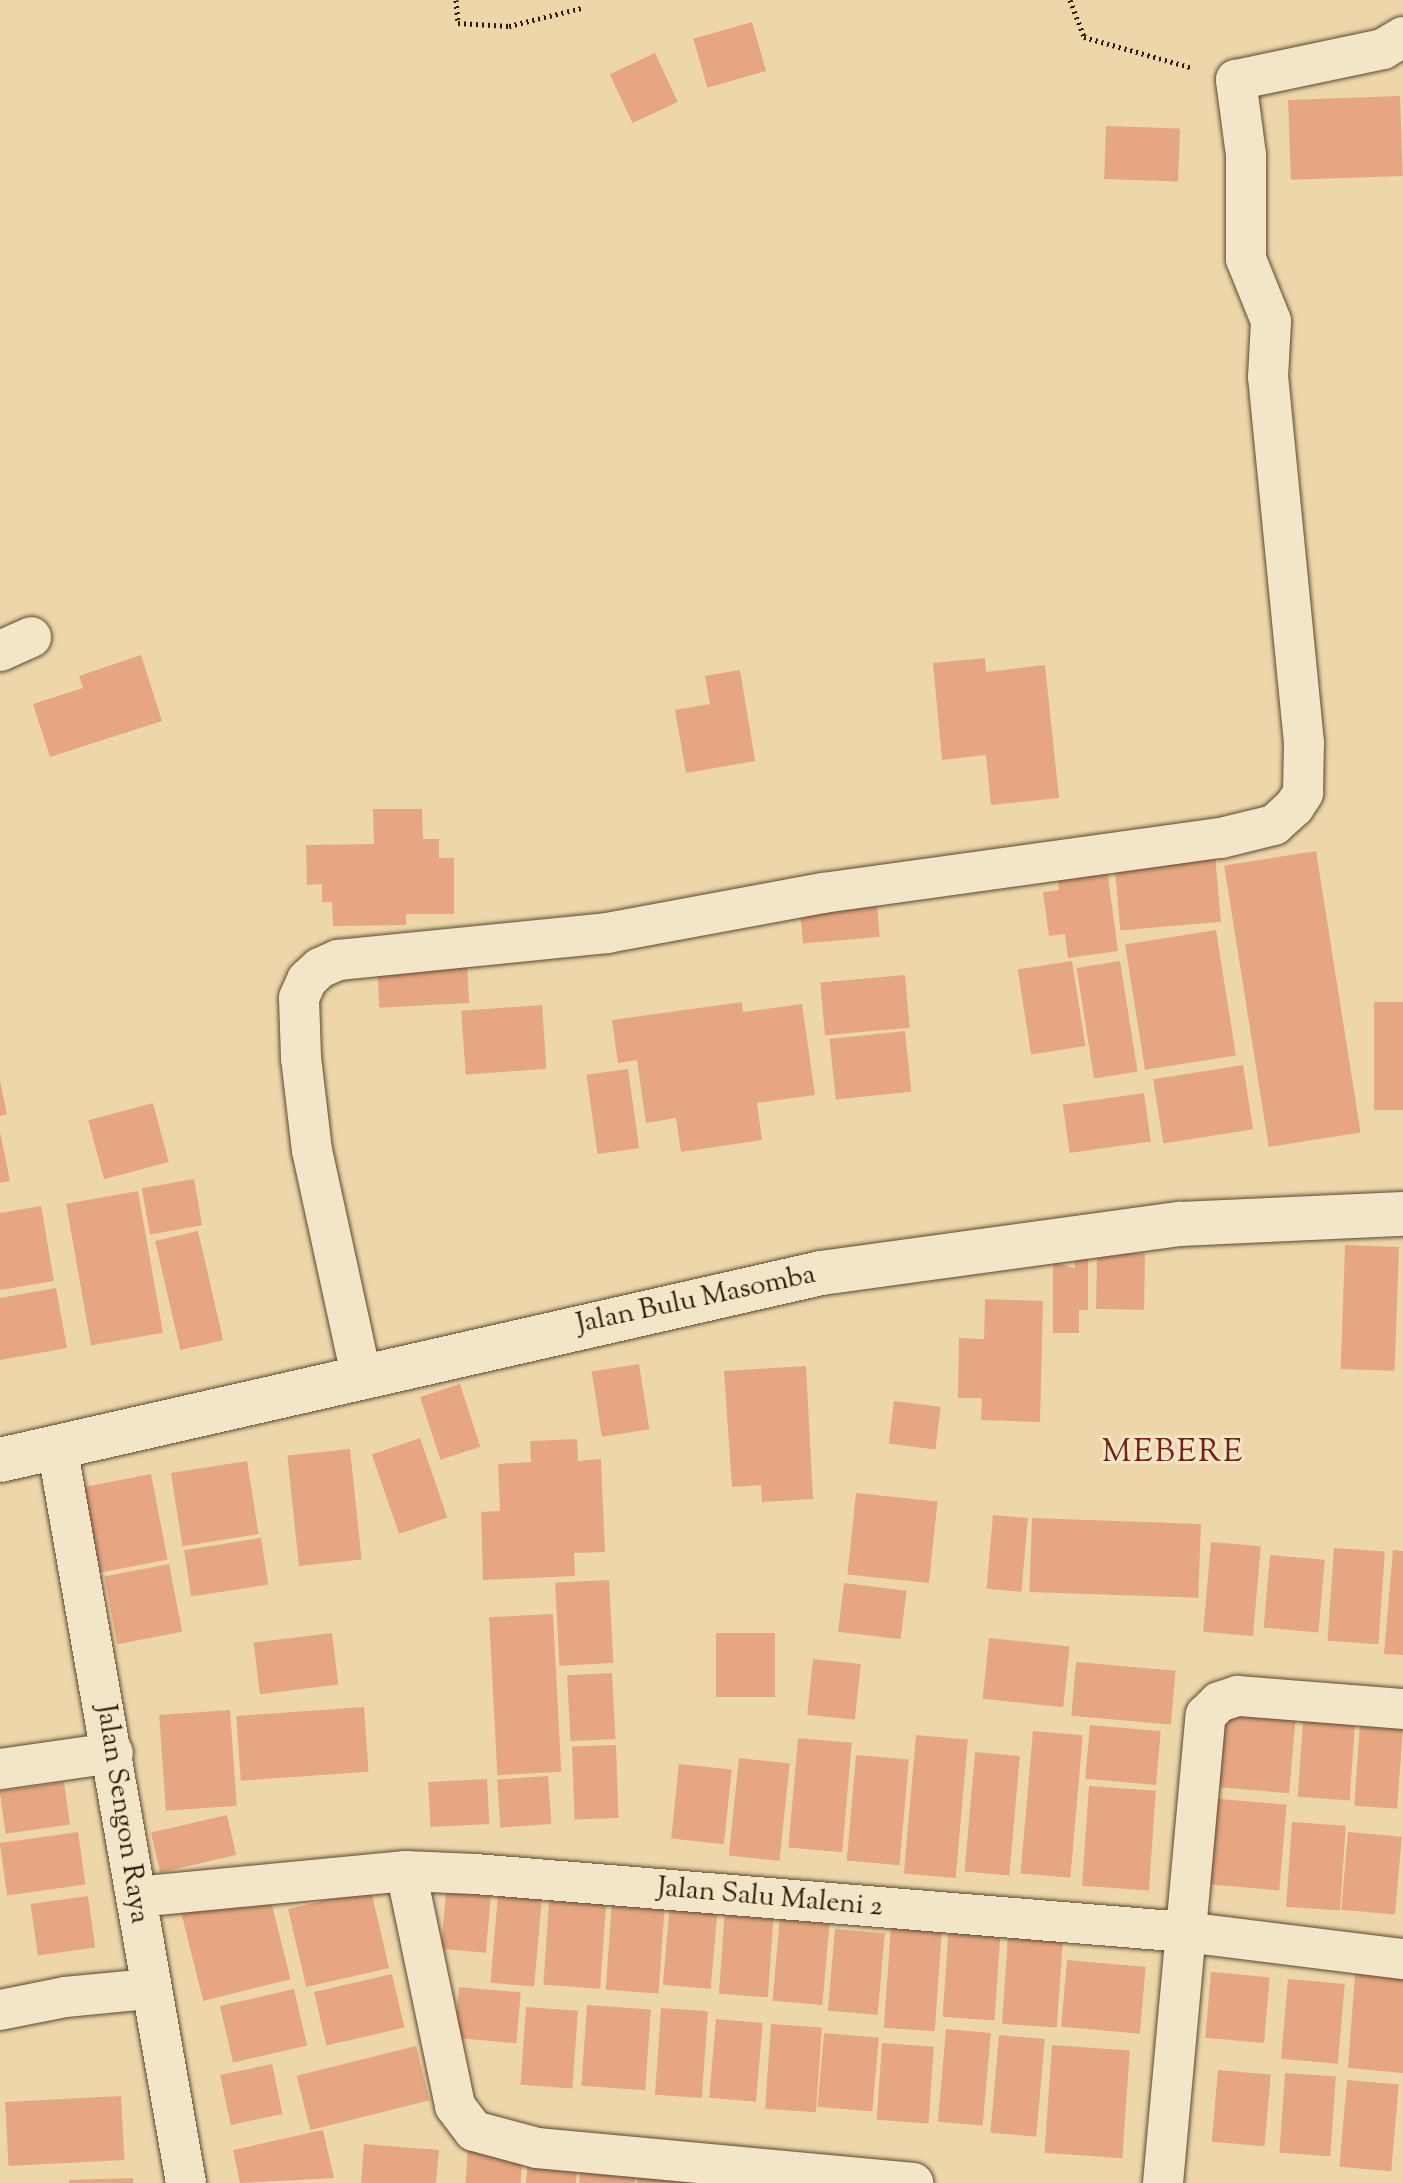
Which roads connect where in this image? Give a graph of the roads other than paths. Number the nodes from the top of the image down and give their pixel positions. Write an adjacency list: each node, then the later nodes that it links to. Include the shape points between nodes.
1 (1403, 37): 3 (street, via 1383,49 1236,80 1246,155 1246,259 1271,321 1268,377 1304,743 1303,793 1294,807 1274,825 1221,838 823,893 607,933 338,960 320,968 299,998 301,1058 312,1151)
2 (1403, 1214): 3 (street, Jalan Bulu Masomba, via 1180,1224 850,1268)
3 (361, 1375): 4 (street, Jalan Bulu Masomba, via 256,1404)
4 (57, 1446): 5 (street, Jalan Bulu Masomba); 7 (street, Jalan Sengon Raya)
5 (0, 1460)
6 (1403, 1709): 11 (street, via 1238,1696 1219,1702 1206,1715)
7 (113, 1753): 8 (street); 10 (street, Jalan Sengon Raya)
8 (0, 1769)
9 (406, 1871): 10 (street, Jalan Salu Maleni 2); 11 (street, Jalan Salu Maleni 2); 16 (street, via 455,2106 474,2131 537,2148)
10 (136, 1897): 13 (street, Jalan Sengon Raya)
11 (1185, 1932): 12 (street, Jalan Salu Maleni 2); 17 (street)
12 (1403, 1959)
13 (148, 1989): 14 (street); 15 (street, Jalan Sengon Raya)
14 (0, 2010)
15 (186, 2183)
16 (913, 2183)
17 (1163, 2183)

